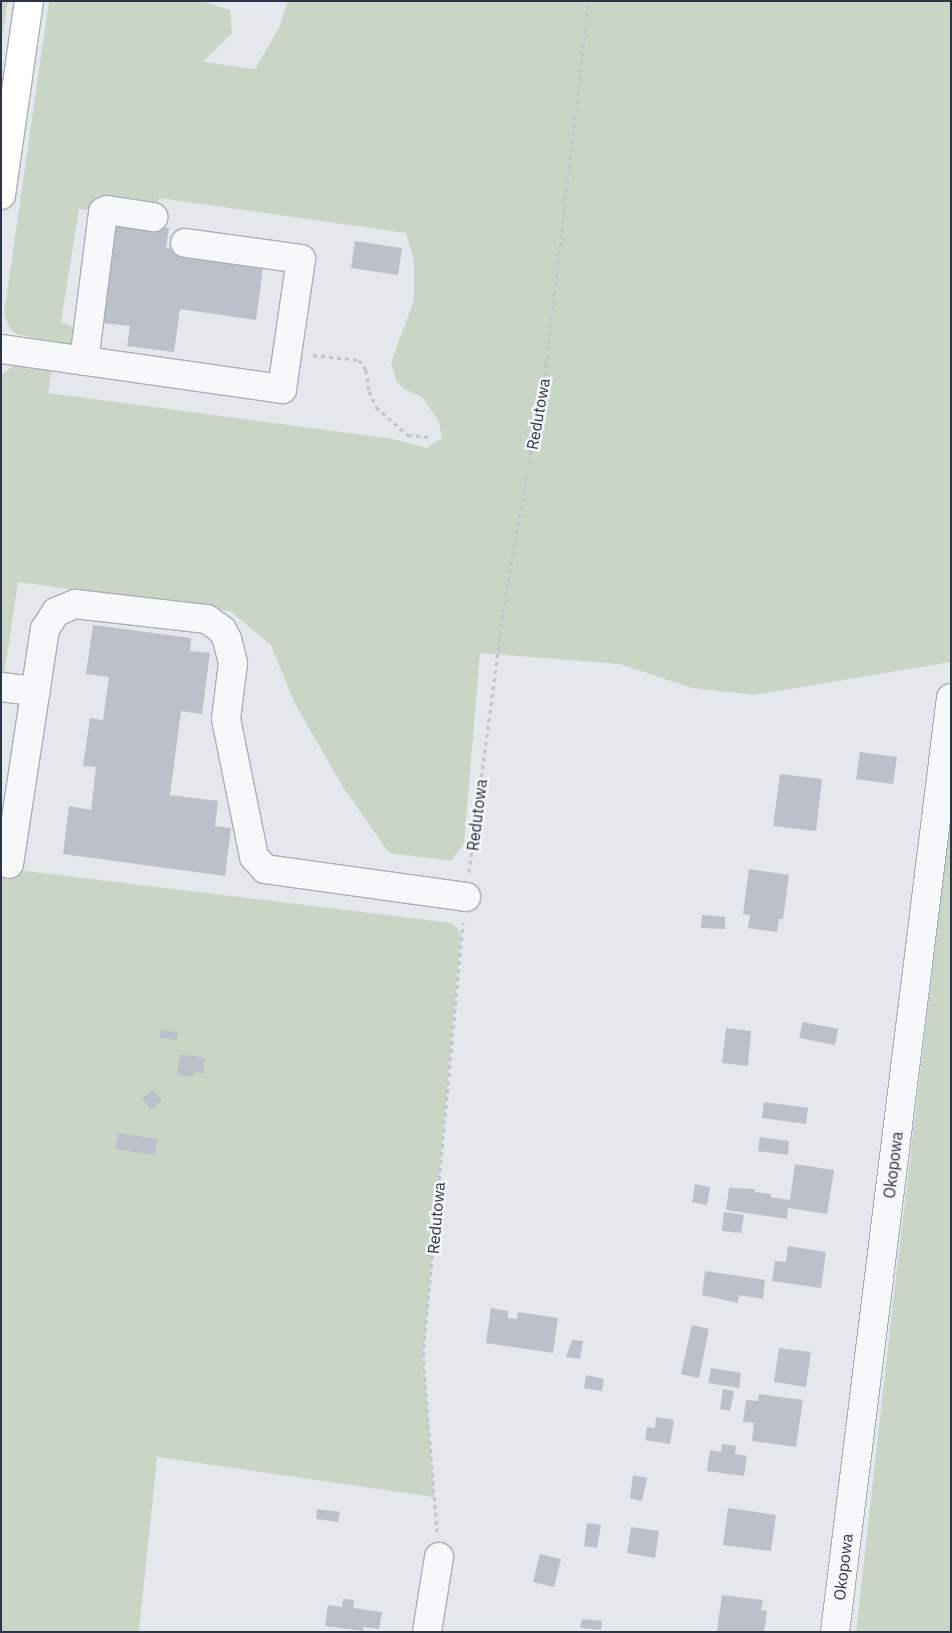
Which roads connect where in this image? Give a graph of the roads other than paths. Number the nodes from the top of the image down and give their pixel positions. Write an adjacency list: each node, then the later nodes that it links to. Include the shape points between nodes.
1 (29, 1): 2 (main road)
2 (1, 195)
3 (152, 217): 6 (street, via 103,212)
4 (185, 243): 6 (street, via 300,259 282,389)
5 (1, 349): 6 (street)
6 (84, 360)
7 (1, 686): 8 (street)
8 (36, 691): 10 (street); 11 (street, via 45,629 65,606 75,604 207,620 222,630 230,649 232,677 226,719 258,864 273,872)
9 (951, 698): 14 (street, Okopowa)
10 (10, 864)
11 (466, 897)
12 (439, 1557): 13 (street)
13 (428, 1632)
14 (835, 1632)

